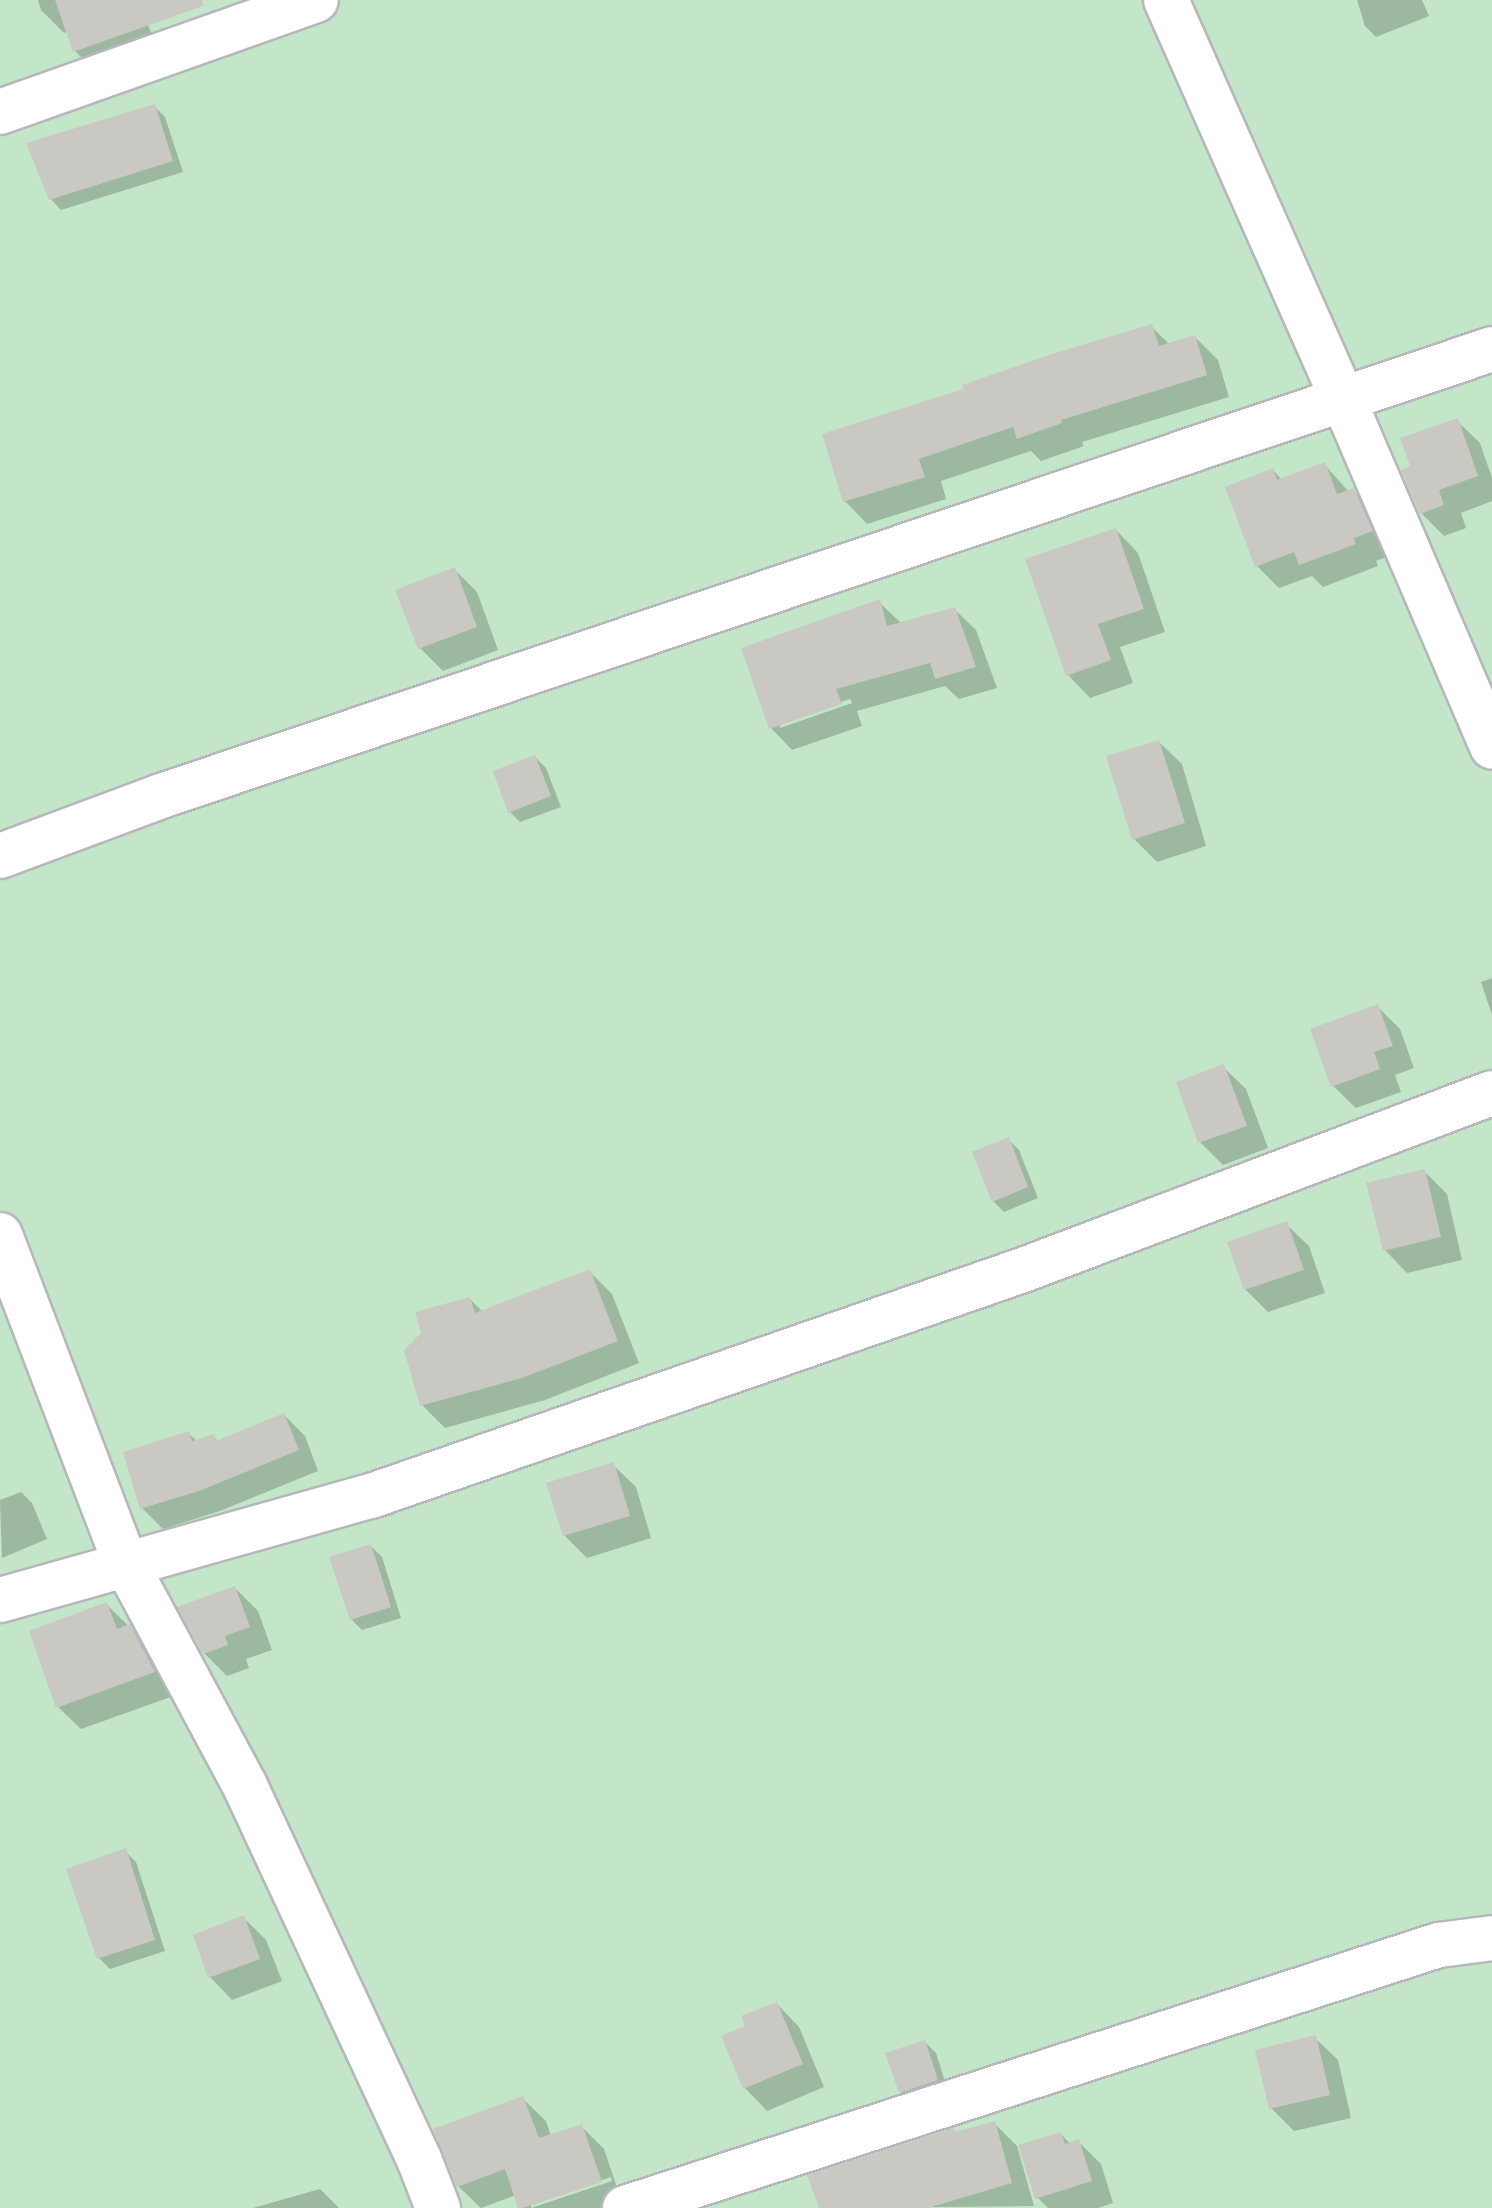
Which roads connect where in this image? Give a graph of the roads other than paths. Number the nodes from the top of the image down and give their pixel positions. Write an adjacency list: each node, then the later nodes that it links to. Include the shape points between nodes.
1 (316, 0): 3 (street)
2 (1166, 0): 5 (street)
3 (0, 112)
4 (1492, 349): 5 (street)
5 (1344, 401): 6 (street); 7 (street, via 1055,493 161,796)
6 (1492, 747)
7 (0, 856)
8 (1492, 1093): 10 (street, via 1023,1270 386,1491)
9 (0, 1235): 10 (street)
10 (125, 1562): 11 (street); 14 (street, via 245,1786)
11 (0, 1600)
12 (1492, 1938): 13 (street, via 1439,1945)
13 (712, 2194): 15 (street)
14 (438, 2208)
15 (625, 2208)

